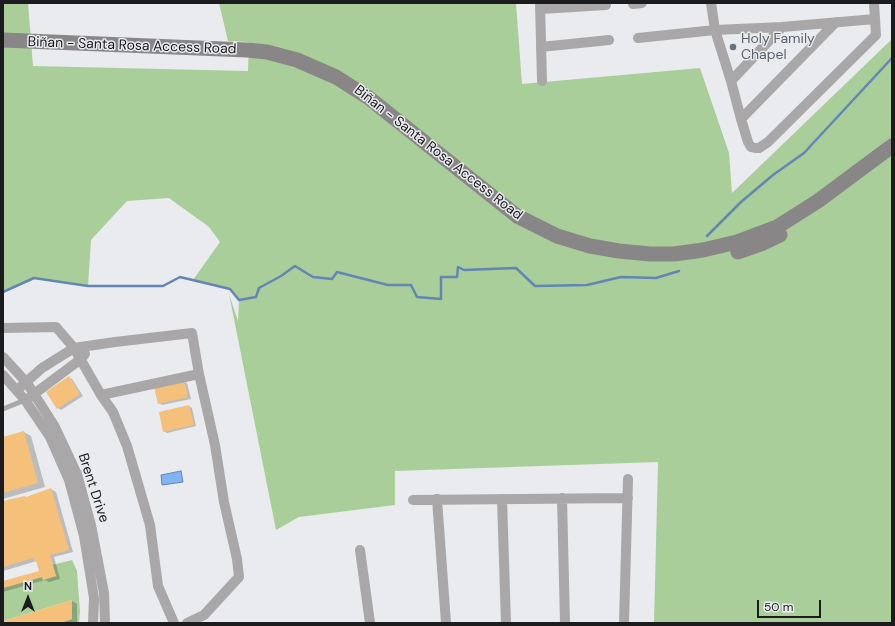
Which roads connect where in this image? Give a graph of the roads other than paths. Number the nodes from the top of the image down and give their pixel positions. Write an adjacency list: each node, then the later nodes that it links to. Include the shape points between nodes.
1 (711, 3): 8 (street)
2 (874, 3): 5 (street)
3 (606, 5): 4 (street)
4 (540, 6): 12 (street)
5 (875, 19): 6 (street); 15 (street, via 876,35 768,142 757,148 751,147)
6 (836, 22): 7 (street); 15 (street)
7 (782, 27): 8 (street); 14 (street)
8 (715, 30): 9 (street); 14 (street)
9 (638, 38)
10 (609, 40): 12 (street)
11 (6, 45): 18 (main road, Biñan - Santa Rosa Access Road, via 267,56 297,60 336,77 369,98 495,206 557,236 590,246 650,254)
12 (541, 47): 13 (street)
13 (542, 81)
14 (731, 81): 15 (street)
15 (740, 119)
16 (892, 146): 18 (main road, Biñan - Santa Rosa Access Road, via 794,217)
17 (892, 157): 18 (main road, Biñan - Santa Rosa Access Road, via 796,226 739,252)
18 (716, 253)
19 (3, 328): 21 (street, via 56,327)
20 (90, 346): 21 (street); 23 (street); 24 (street, via 192,333)
21 (74, 348): 23 (street); 26 (street, via 42,368)
22 (3, 357): 26 (street, Brent Drive)
23 (82, 359): 28 (street); 29 (street)
24 (199, 374): 29 (street); 43 (street, via 239,576 204,615)
25 (3, 376): 27 (street, Brent Drive)
26 (26, 383): 27 (street); 28 (street, Brent Drive)
27 (17, 390): 30 (street, Brent Drive)
28 (34, 394): 30 (street); 38 (street, Brent Drive, via 55,427 77,474)
29 (101, 395): 42 (street, via 113,412 127,446 150,525 158,586)
30 (25, 400): 31 (lane); 38 (street, Brent Drive, via 50,437)
31 (3, 409)
32 (628, 479): 34 (street)
33 (562, 498): 34 (street); 36 (street); 47 (street)
34 (628, 498): 48 (street)
35 (437, 499): 36 (street); 37 (street); 45 (street)
36 (502, 499): 46 (street)
37 (414, 500)
38 (87, 526): 40 (street, Brent Drive, via 94,598); 41 (street, Brent Drive, via 104,593)
39 (360, 550): 44 (street)
40 (93, 623)
41 (105, 623)
42 (174, 623)
43 (187, 623)
44 (370, 623)
45 (446, 623)
46 (506, 623)
47 (566, 623)
48 (624, 623)

